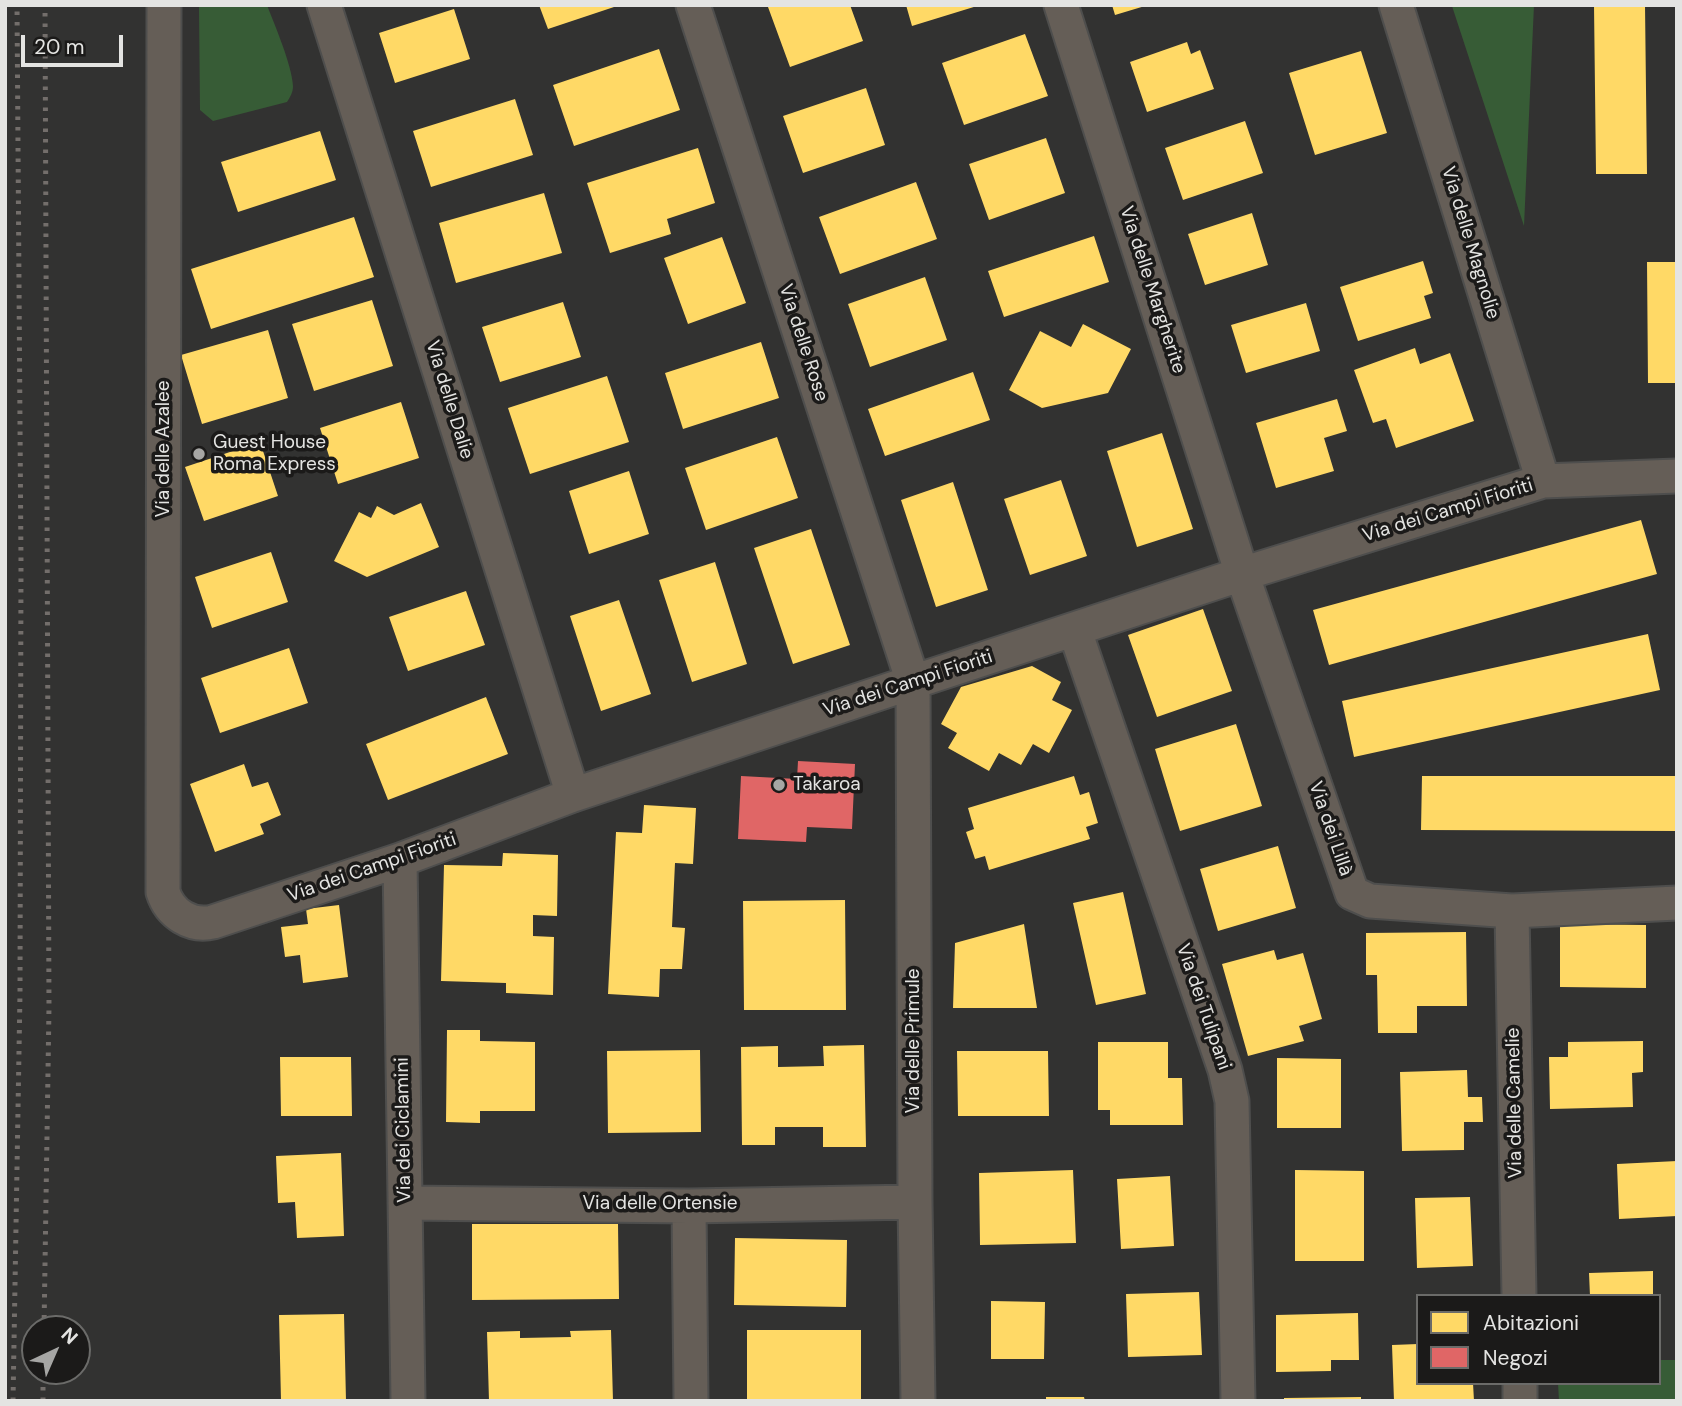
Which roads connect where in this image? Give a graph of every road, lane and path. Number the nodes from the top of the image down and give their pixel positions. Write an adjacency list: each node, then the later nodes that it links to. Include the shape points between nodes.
1 (164, 5): 13 (street, Via delle Azalee)
2 (324, 5): 11 (street, Via delle Dalie)
3 (693, 5): 10 (street, Via delle Rose)
4 (1061, 5): 8 (street, Via delle Margherite)
5 (1396, 5): 7 (street, Via delle Magnolie)
6 (1677, 475): 7 (street, Via dei Campi Fioriti)
7 (1544, 481): 8 (street, Via dei Campi Fioriti)
8 (1242, 574): 9 (street, Via dei Campi Fioriti); 15 (street, Via dei Lillà, via 1352,893 1370,901)
9 (1075, 631): 10 (street, Via dei Campi Fioriti); 23 (street, Via dei Tulipani, via 1229,1085 1234,1116)
10 (913, 682): 11 (street, Via dei Campi Fioriti); 16 (street, Via delle Primule)
11 (573, 795): 12 (street, Via dei Campi Fioriti)
12 (400, 860): 13 (street, Via dei Campi Fioriti, via 205,924 175,912); 17 (street, Via dei Ciclamini)
13 (163, 892)
14 (1677, 903): 15 (street, Via dei Lillà)
15 (1512, 911): 19 (street, Via delle Camelie)
16 (915, 1202): 18 (street, Via delle Ortensie); 22 (street, Via delle Primule)
17 (405, 1203): 18 (street, Via delle Ortensie); 20 (street, Via dei Ciclamini)
18 (689, 1206): 21 (street)
19 (1518, 1294)
20 (408, 1401)
21 (691, 1401)
22 (918, 1401)
23 (1238, 1401)

